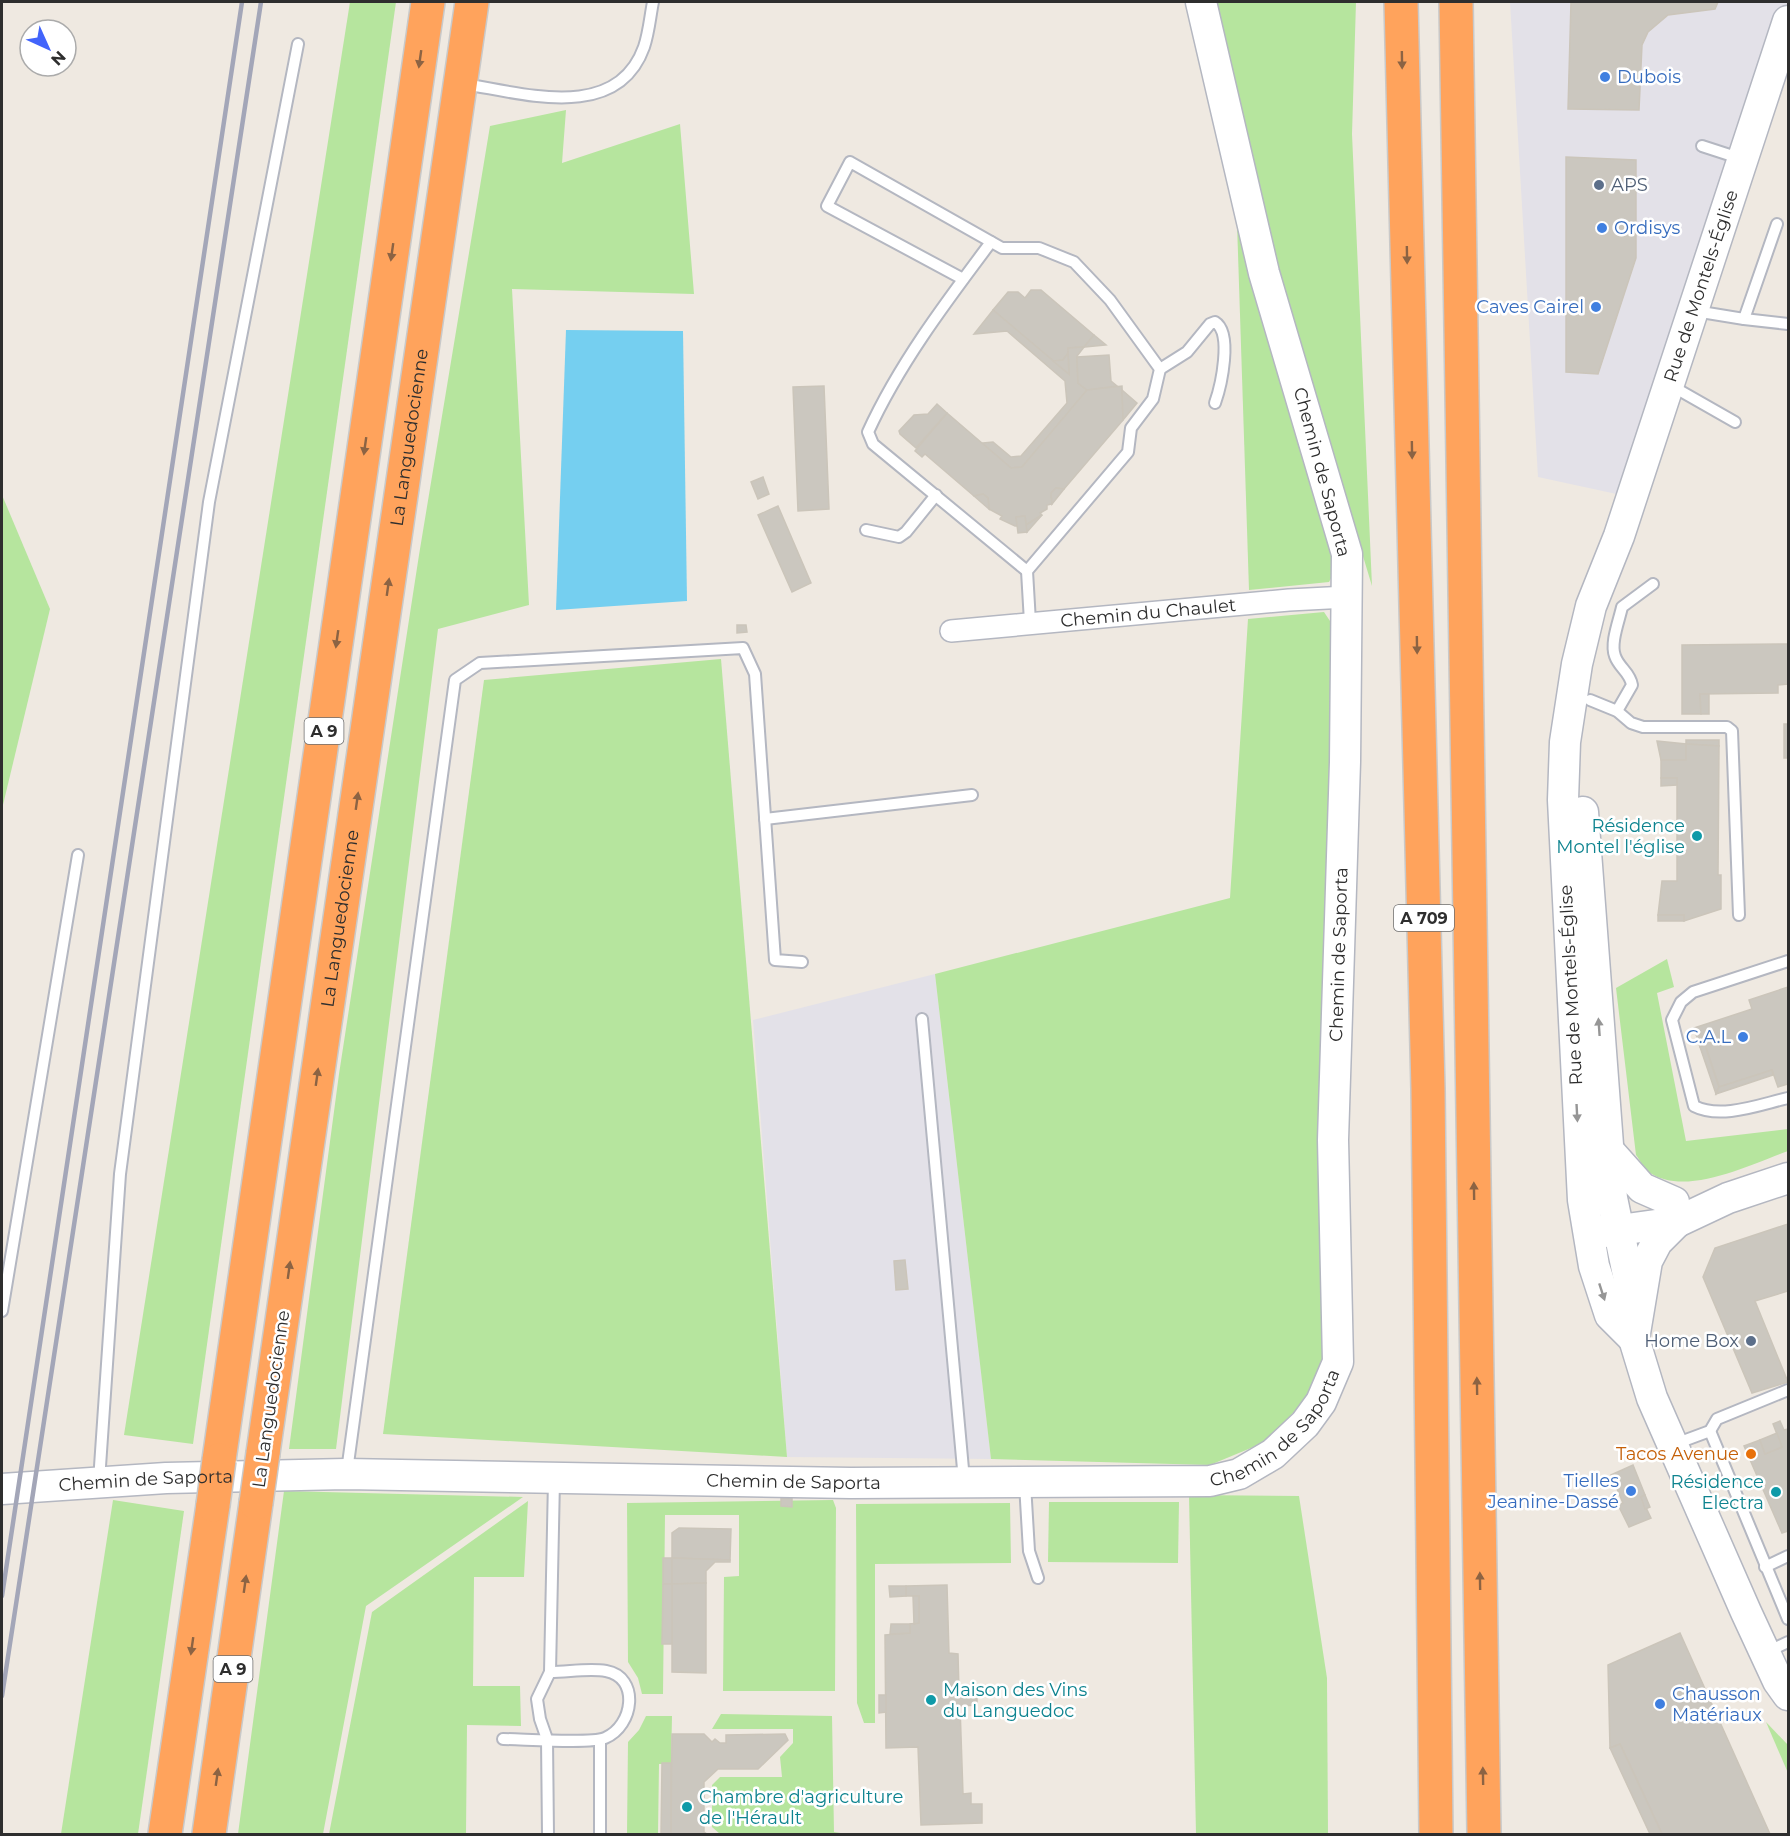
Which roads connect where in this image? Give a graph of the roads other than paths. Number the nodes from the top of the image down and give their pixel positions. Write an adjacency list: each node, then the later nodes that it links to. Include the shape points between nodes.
1 (428, 2): 63 (highway, A 9, one-way to 63, bridge)
2 (472, 2): 9 (highway, La Languedocienne / A 9)
3 (653, 2): 9 (lane, via 648,33 636,62 622,79 598,94 573,98)
4 (1201, 2): 26 (street, Chemin de Saporta, via 1264,273 1347,554)
5 (1401, 2): 67 (highway, A 709, one-way to 67, via 1428,1089)
6 (1456, 2): 68 (highway, A 709, one-way to 6)
7 (1788, 21): 11 (street, Rue de Montels-Église)
8 (298, 44): 49 (lane, via 208,514 120,1174)
9 (460, 84): 64 (highway, La Languedocienne / A 9, one-way to 9, bridge)
10 (1702, 146): 11 (lane)
11 (1743, 159): 15 (street, Rue de Montels-Église)
12 (1777, 224): 16 (lane)
13 (991, 242): 14 (lane); 14 (lane, via 850,162 826,206); 18 (lane, via 1002,248 1039,248 1074,262 1110,300)
14 (963, 279): 22 (lane, via 883,400 868,432 873,444)
15 (1692, 310): 16 (lane); 19 (street, Rue de Montels-Église)
16 (1744, 319): 17 (lane)
17 (1788, 324)
18 (1160, 369): 20 (lane, via 1187,352 1215,322 1223,331 1223,378); 24 (lane, via 1154,399 1131,428 1128,452)
19 (1669, 385): 21 (lane); 29 (street, Rue de Montels-Église, via 1592,606)
20 (1215, 403)
21 (1735, 422)
22 (936, 495): 23 (lane, via 899,537); 24 (lane)
23 (866, 530)
24 (1027, 572): 27 (lane)
25 (1653, 584): 29 (lane, via 1622,607 1613,648 1632,685)
26 (1347, 597): 27 (street, Chemin du Chaulet); 51 (street, Chemin de Saporta, via 1333,1140 1338,1362 1321,1402 1305,1424 1273,1454 1239,1474 1210,1481)
27 (1030, 622): 28 (street, Chemin du Chaulet)
28 (951, 631)
29 (1593, 703): 33 (lane, via 1643,727 1727,726 1732,731); 38 (street, Rue de Montels-Église, one-way to 29, via 1582,798 1584,733); 41 (street, Rue de Montels-Église, one-way to 41, via 1565,742 1565,853 1578,1133)
30 (972, 795): 31 (lane)
31 (765, 819): 35 (lane, via 775,960); 47 (lane, via 755,674 743,648 480,663 455,680)
32 (78, 855): 42 (lane)
33 (1739, 915)
34 (1788, 961): 37 (lane, via 1693,992 1681,1002 1672,1020 1694,1106 1705,1112)
35 (802, 962)
36 (922, 1019): 50 (lane)
37 (1788, 1098)
38 (1608, 1151): 40 (street, via 1642,1188); 41 (street, Rue de Montels-Église)
39 (1788, 1178): 40 (street)
40 (1676, 1212): 41 (street, via 1635,1218); 43 (street, via 1647,1261)
41 (1603, 1232): 43 (street)
42 (2, 1311)
43 (1636, 1329): 46 (street, via 1652,1398)
44 (1788, 1390): 45 (lane, via 1717,1419)
45 (1710, 1431): 46 (lane); 54 (lane)
46 (1673, 1445): 57 (street)
47 (346, 1474): 48 (street, Chemin de Saporta); 49 (street, Chemin de Saporta)
48 (554, 1479): 50 (street, Chemin de Saporta); 58 (lane)
49 (99, 1481): 52 (street, Chemin de Saporta)
50 (964, 1483): 51 (street, Chemin de Saporta)
51 (1025, 1484): 55 (lane, via 1029,1551)
52 (2, 1489)
53 (1788, 1556): 54 (lane)
54 (1765, 1567): 56 (lane)
55 (1038, 1578)
56 (1788, 1619)
57 (1777, 1648): 59 (street)
58 (550, 1671): 61 (lane, via 537,1699); 62 (lane, via 608,1671 625,1683 631,1702 622,1725)
59 (1788, 1695)
60 (503, 1739): 61 (lane)
61 (547, 1739): 62 (lane); 65 (lane)
62 (600, 1740): 66 (lane)
63 (165, 1834)
64 (209, 1834)
65 (548, 1834)
66 (600, 1834)
67 (1436, 1834)
68 (1484, 1834)

